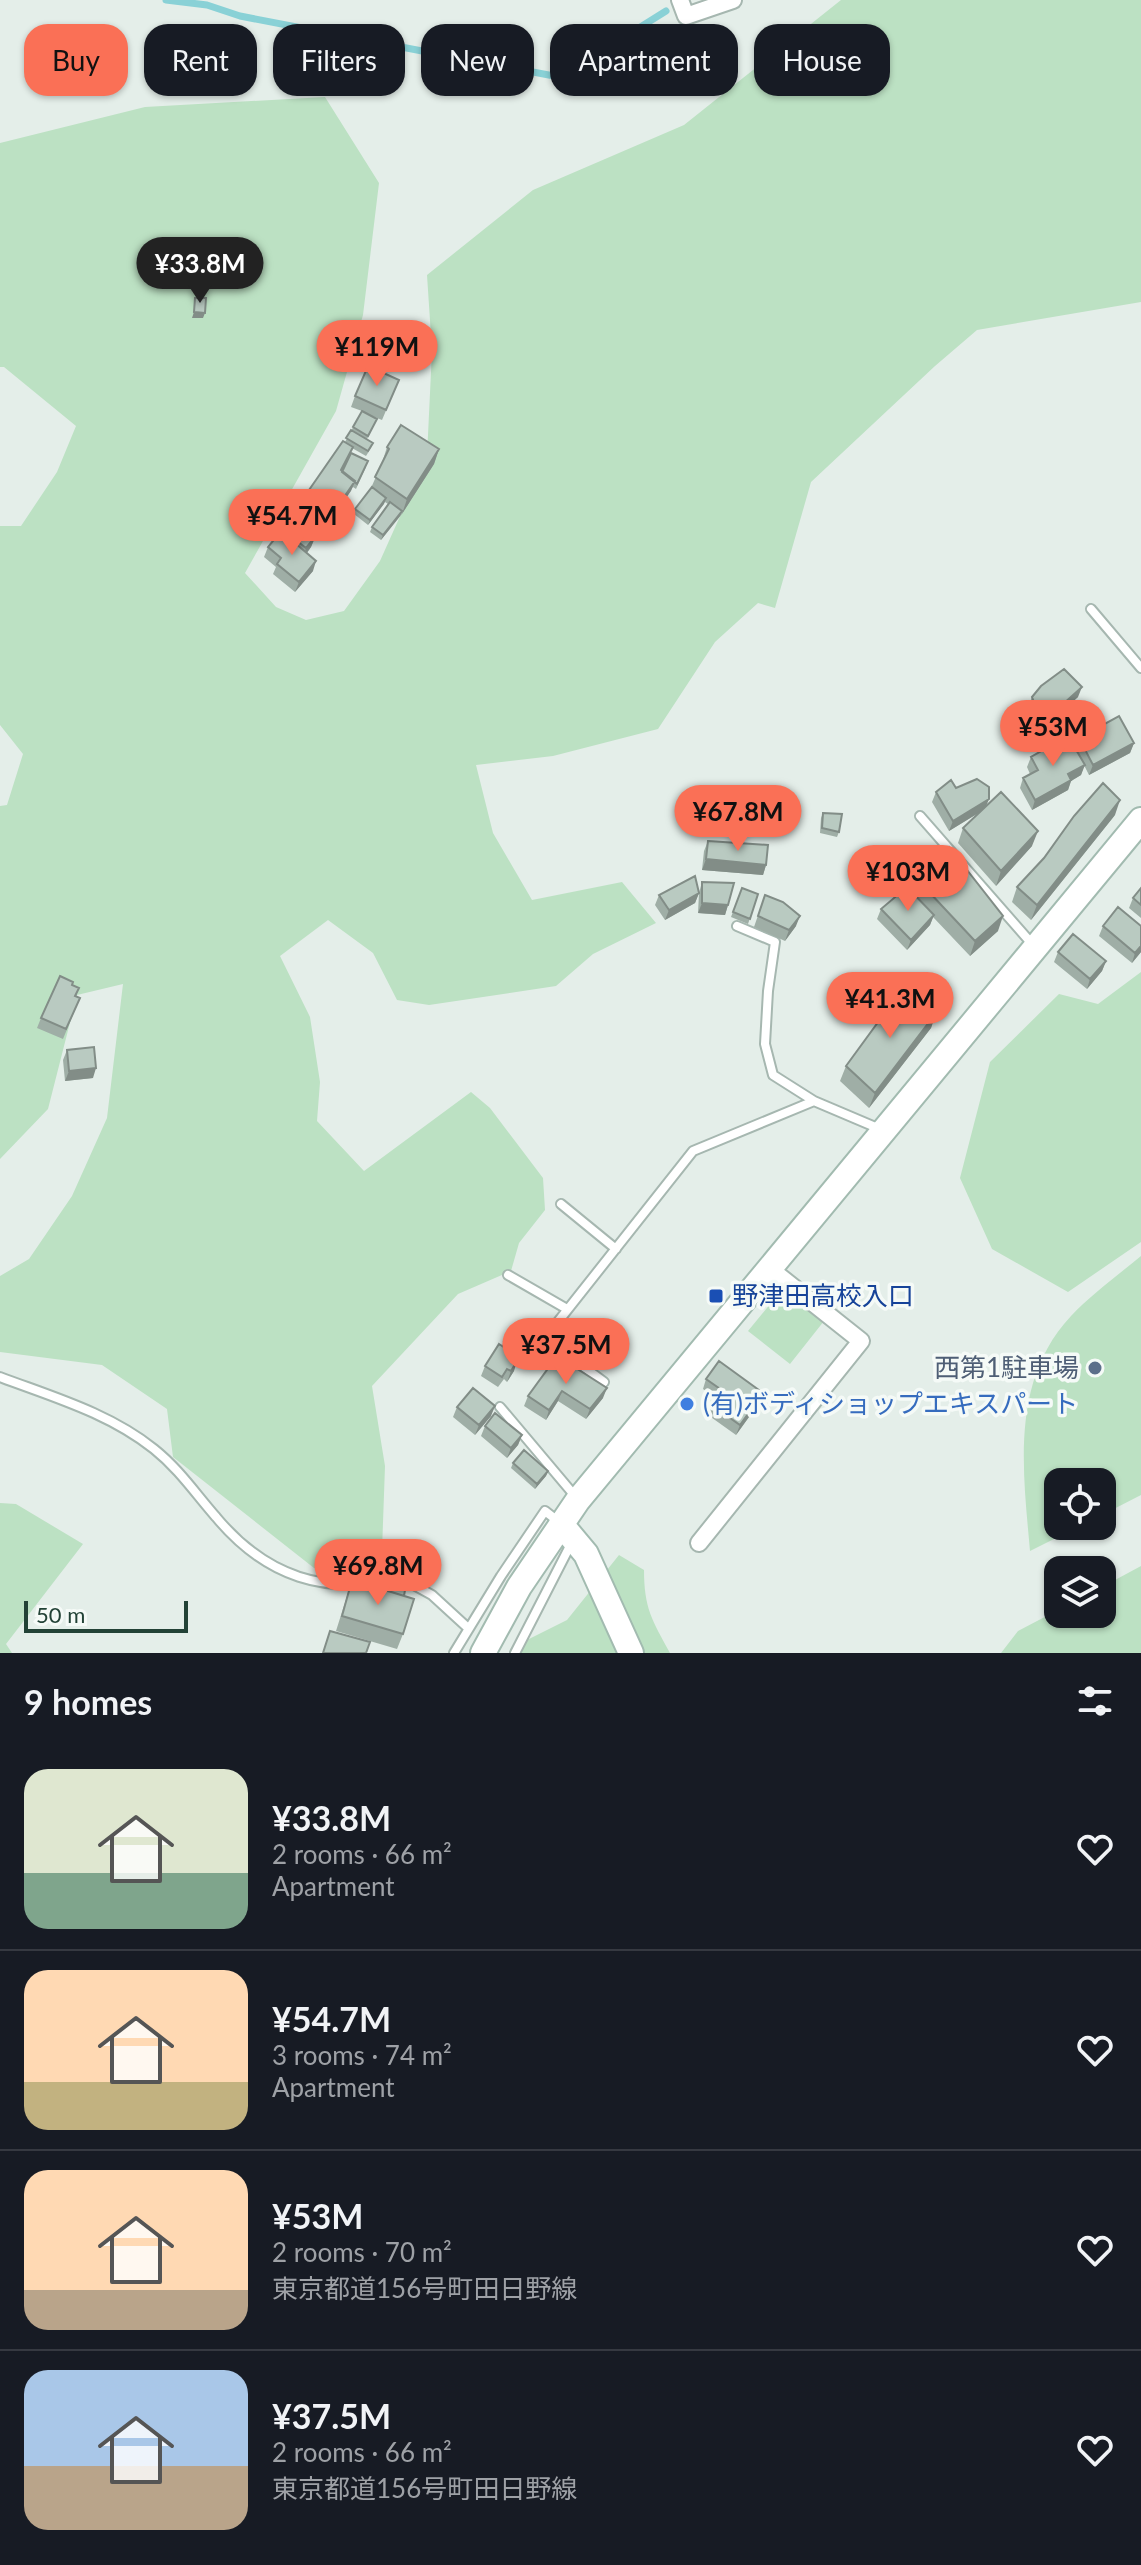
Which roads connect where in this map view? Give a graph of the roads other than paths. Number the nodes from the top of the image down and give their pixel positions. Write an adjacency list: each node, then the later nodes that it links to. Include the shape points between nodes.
1 (680, 0): 2 (street, via 686,16)
2 (733, 0)
3 (1091, 609): 4 (lane)
4 (1141, 668)
5 (920, 816): 8 (lane)
6 (1138, 830): 8 (main road)
7 (737, 926): 9 (lane, via 775,942 765,1044 773,1075)
8 (1036, 947): 10 (main road)
9 (814, 1101): 10 (lane); 12 (lane, via 693,1151)
10 (883, 1130): 13 (main road)
11 (561, 1204): 12 (lane)
12 (616, 1249): 15 (lane)
13 (769, 1268): 19 (main road); 21 (street, via 861,1341 828,1393 726,1521)
14 (508, 1275): 15 (lane)
15 (567, 1309): 17 (lane, via 553,1328 554,1345)
16 (0, 1377): 22 (lane, via 120,1425 155,1449 186,1477 217,1519 267,1563 297,1578 345,1585 401,1578 432,1595)
17 (604, 1382)
18 (500, 1407): 19 (lane)
19 (578, 1500): 20 (main road)
20 (568, 1531): 22 (lane, via 545,1511); 24 (main road, via 519,1587); 25 (lane); 26 (main road, via 586,1554)
21 (699, 1543)
22 (468, 1628): 23 (lane)
23 (454, 1653)
24 (483, 1653)
25 (515, 1653)
26 (631, 1653)

